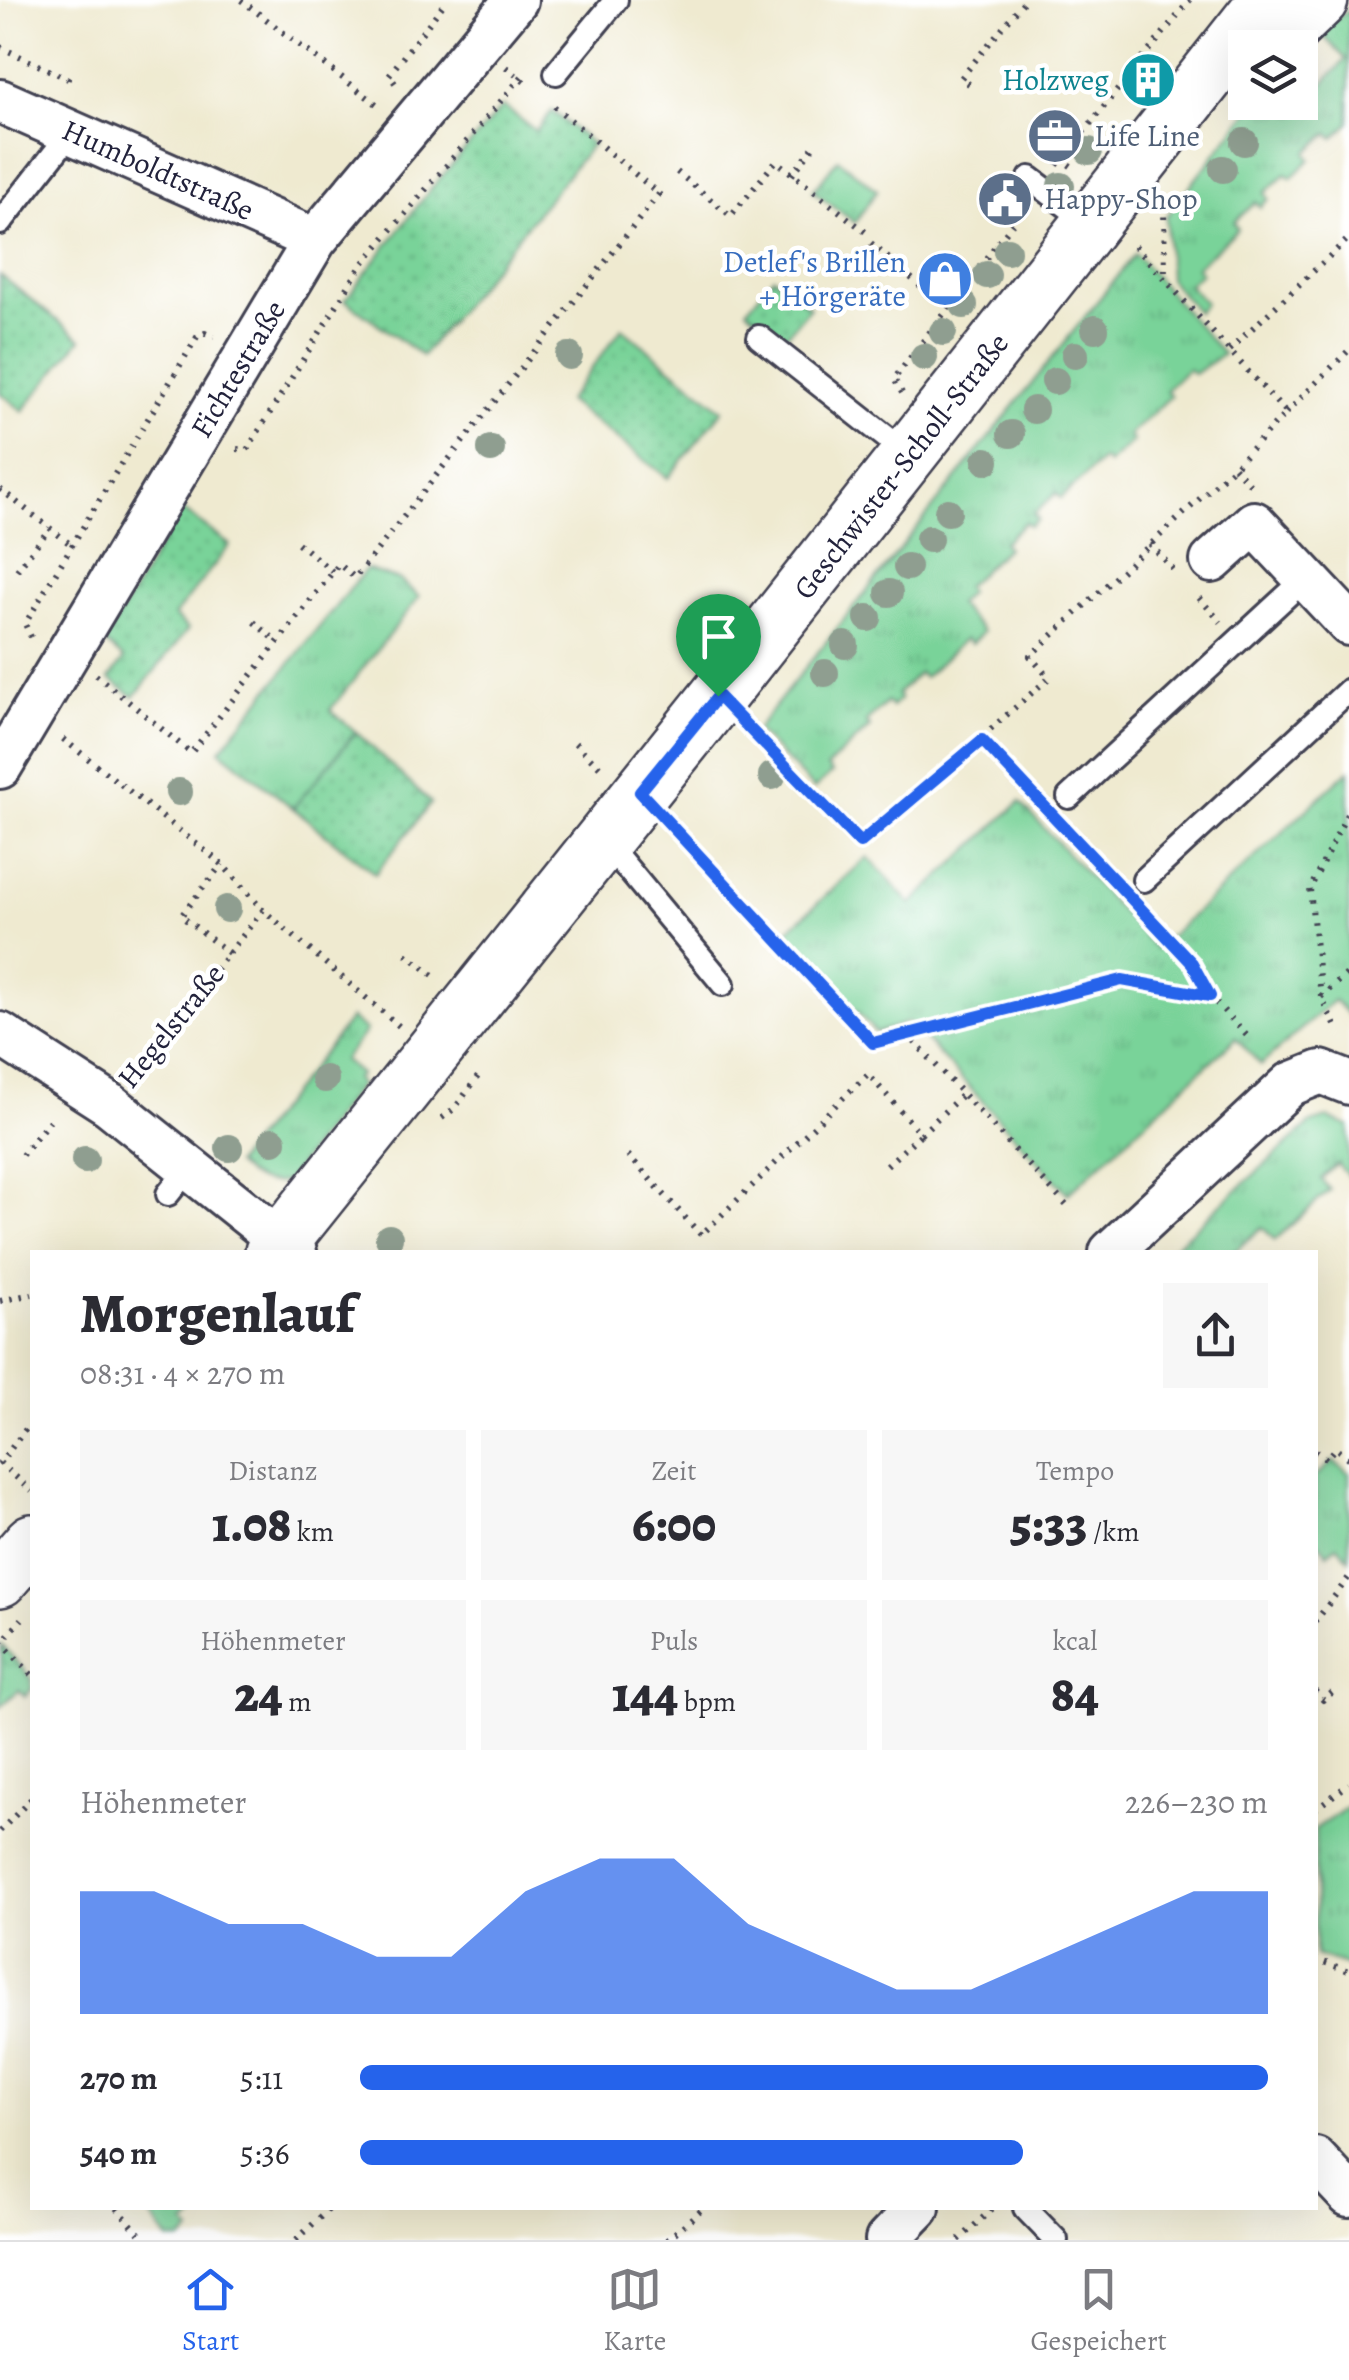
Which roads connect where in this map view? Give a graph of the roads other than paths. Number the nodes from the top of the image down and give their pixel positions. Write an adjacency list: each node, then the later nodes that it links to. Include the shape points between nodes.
1 (516, 0): 14 (street, Fichtestraße, via 400,123)
2 (616, 0): 6 (lane)
3 (1267, 0): 10 (street, Geschwister-Scholl-Straße)
4 (1320, 0): 5 (street)
5 (1289, 30)
6 (556, 73)
7 (1228, 86): 10 (street, Geschwister-Scholl-Straße)
8 (0, 101): 9 (street, Humboldtstraße)
9 (66, 116): 13 (lane); 14 (street, Humboldtstraße)
10 (1153, 147): 12 (street, Geschwister-Scholl-Straße)
11 (1030, 178): 12 (lane)
12 (1097, 218): 16 (street, Geschwister-Scholl-Straße)
13 (0, 223)
14 (315, 240): 21 (street, Fichtestraße, via 114,576 50,647 30,715)
15 (759, 337): 16 (lane)
16 (909, 455): 23 (street, Geschwister-Scholl-Straße, via 718,696 628,787)
17 (1212, 561): 18 (street, via 1254,523)
18 (1306, 578): 19 (street); 22 (lane)
19 (1349, 624)
20 (1349, 690): 24 (lane)
21 (0, 767)
22 (1060, 806)
23 (603, 838): 25 (lane); 28 (street, Geschwister-Scholl-Straße)
24 (1136, 888)
25 (723, 984)
26 (0, 1034): 28 (street, Hegelstraße, via 108,1104 178,1182)
27 (1349, 1082): 29 (street, via 1322,1072 1291,1084)
28 (283, 1249)
29 (1112, 1250)
30 (30, 1544): 31 (street)
31 (0, 1579)
32 (1318, 2161): 33 (street)
33 (1349, 2195)
34 (916, 2210): 36 (street)
35 (1027, 2210): 37 (lane)
36 (887, 2240)
37 (1056, 2240)

